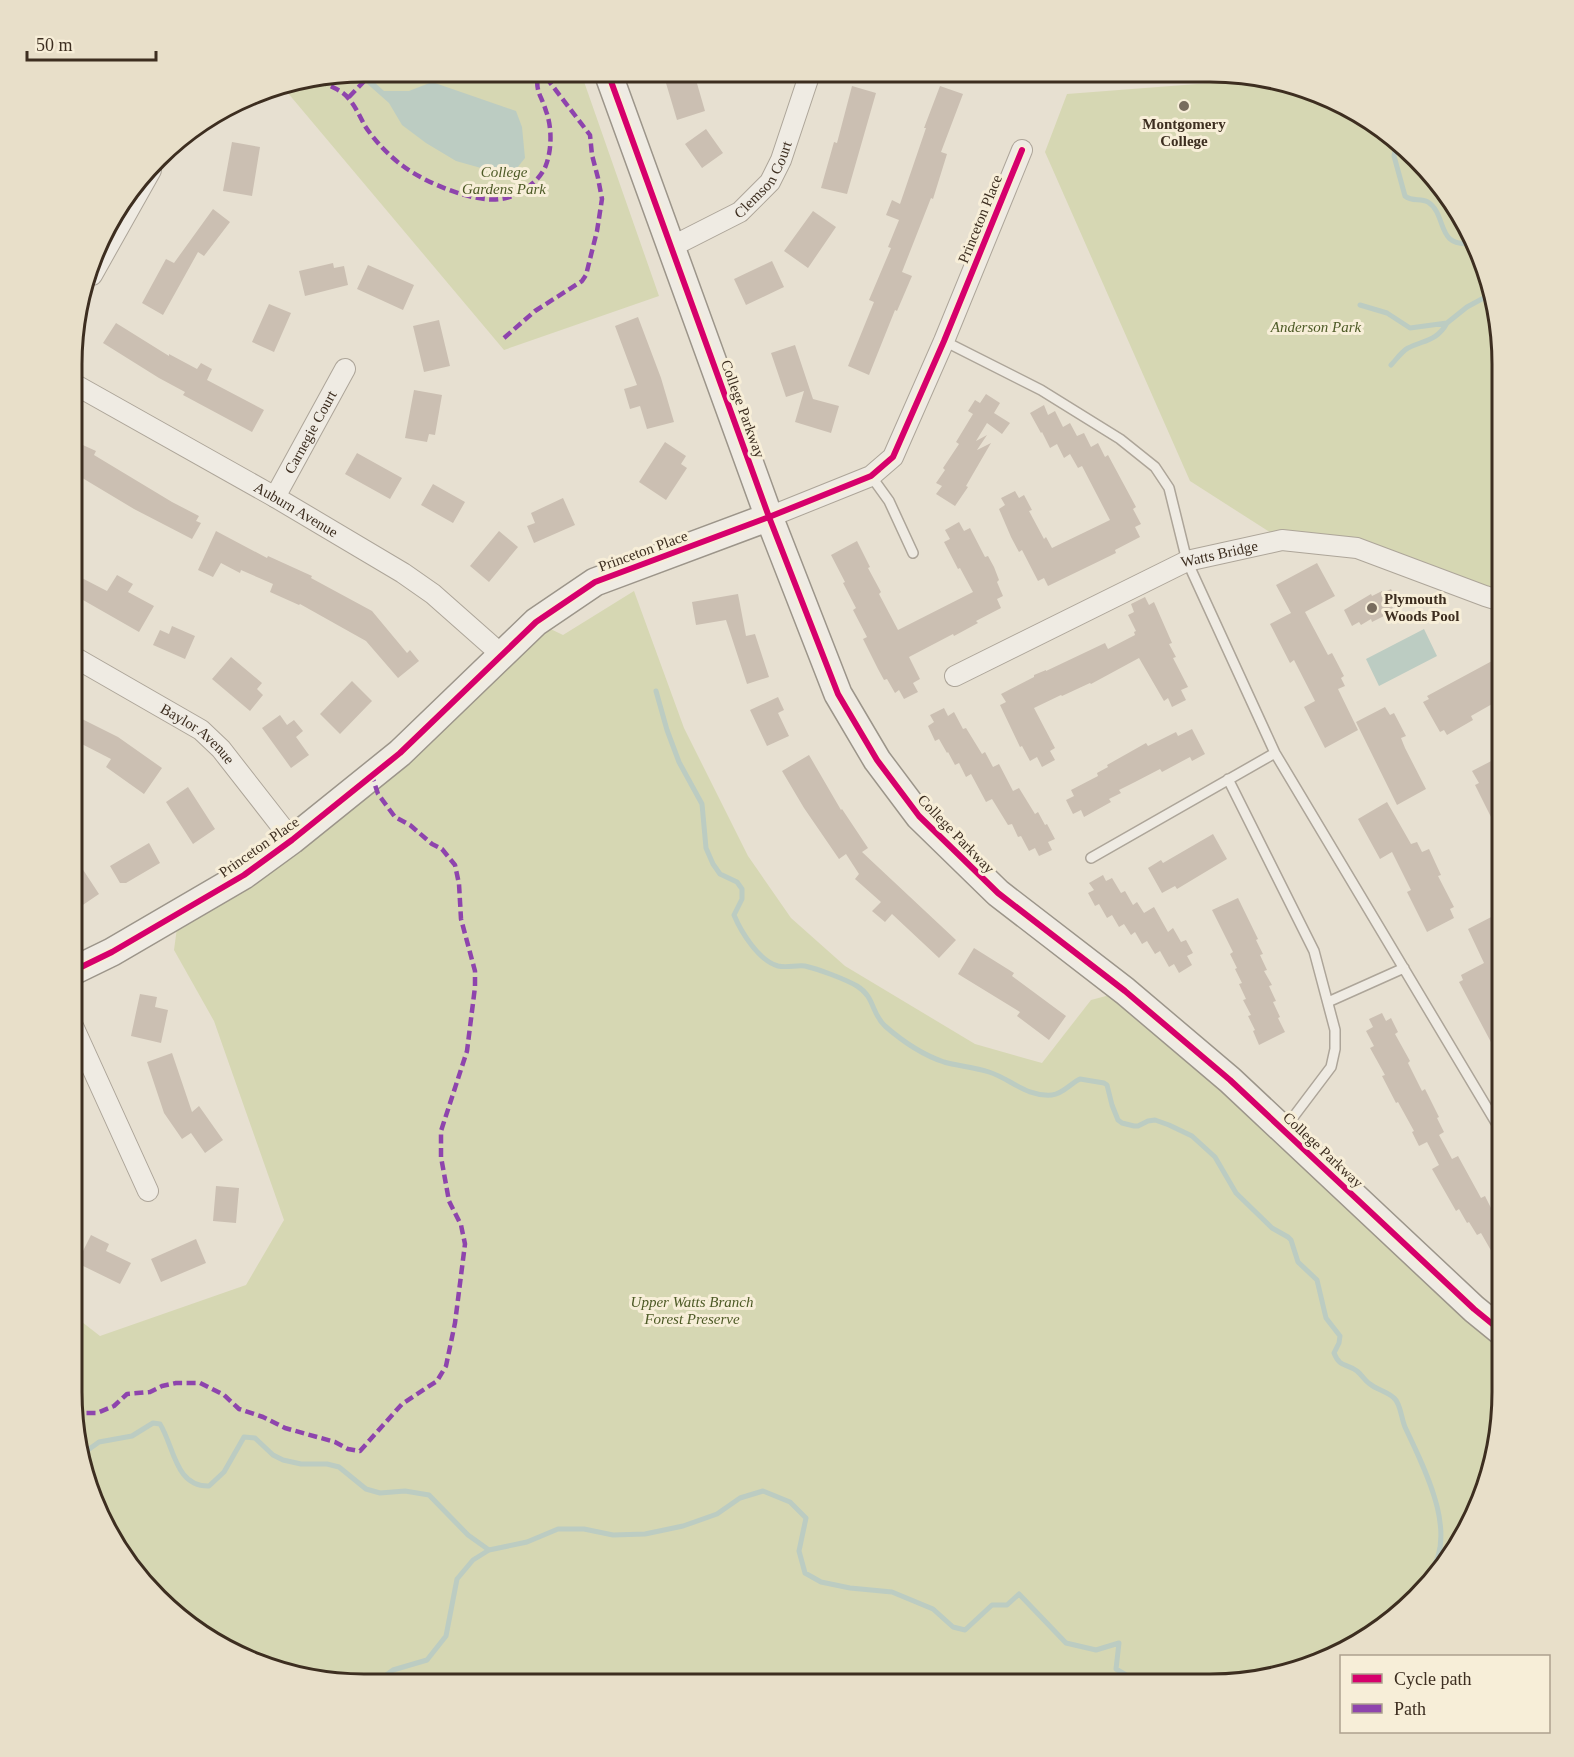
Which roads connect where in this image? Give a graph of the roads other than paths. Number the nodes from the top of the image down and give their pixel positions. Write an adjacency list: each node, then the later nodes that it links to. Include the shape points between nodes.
1 (611, 82): 6 (street, College Parkway)
2 (807, 82): 6 (street, Clemson Court, via 770,182 740,212)
3 (1022, 150): 7 (street, Princeton Place)
4 (128, 211): 5 (street)
5 (114, 236)
6 (671, 247): 12 (street, College Parkway)
7 (944, 340): 10 (street, Princeton Place, via 893,457); 14 (lane, via 1041,390 1120,439 1155,467 1169,488)
8 (345, 369): 11 (street, Carnegie Court)
9 (82, 388): 11 (street, Auburn Avenue)
10 (872, 476): 12 (street, Princeton Place); 13 (lane, via 889,501)
11 (275, 497): 16 (street, Auburn Avenue, via 404,573)
12 (769, 517): 16 (street, Princeton Place, via 595,582 536,622); 28 (street, College Parkway, via 838,694 877,760 919,816 998,893 1125,991)
13 (913, 553)
14 (1187, 561): 15 (street, Watts Bridge, via 1282,540 1357,548); 18 (street, Watts Bridge); 19 (lane)
15 (1492, 598)
16 (502, 655): 21 (street, Princeton Place, via 400,753)
17 (82, 662): 21 (street, Baylor Avenue, via 201,730 221,749)
18 (955, 676)
19 (1275, 753): 20 (lane); 24 (lane)
20 (1228, 779): 22 (lane); 25 (lane, via 1314,951)
21 (292, 840): 23 (street, Princeton Place, via 235,880)
22 (1091, 858)
23 (82, 967)
24 (1404, 969): 25 (lane); 27 (lane)
25 (1328, 1002): 28 (lane, via 1335,1030 1331,1067)
26 (82, 1046): 29 (street)
27 (1492, 1116)
28 (1284, 1130): 30 (street, College Parkway)
29 (147, 1191)
30 (1492, 1324)

